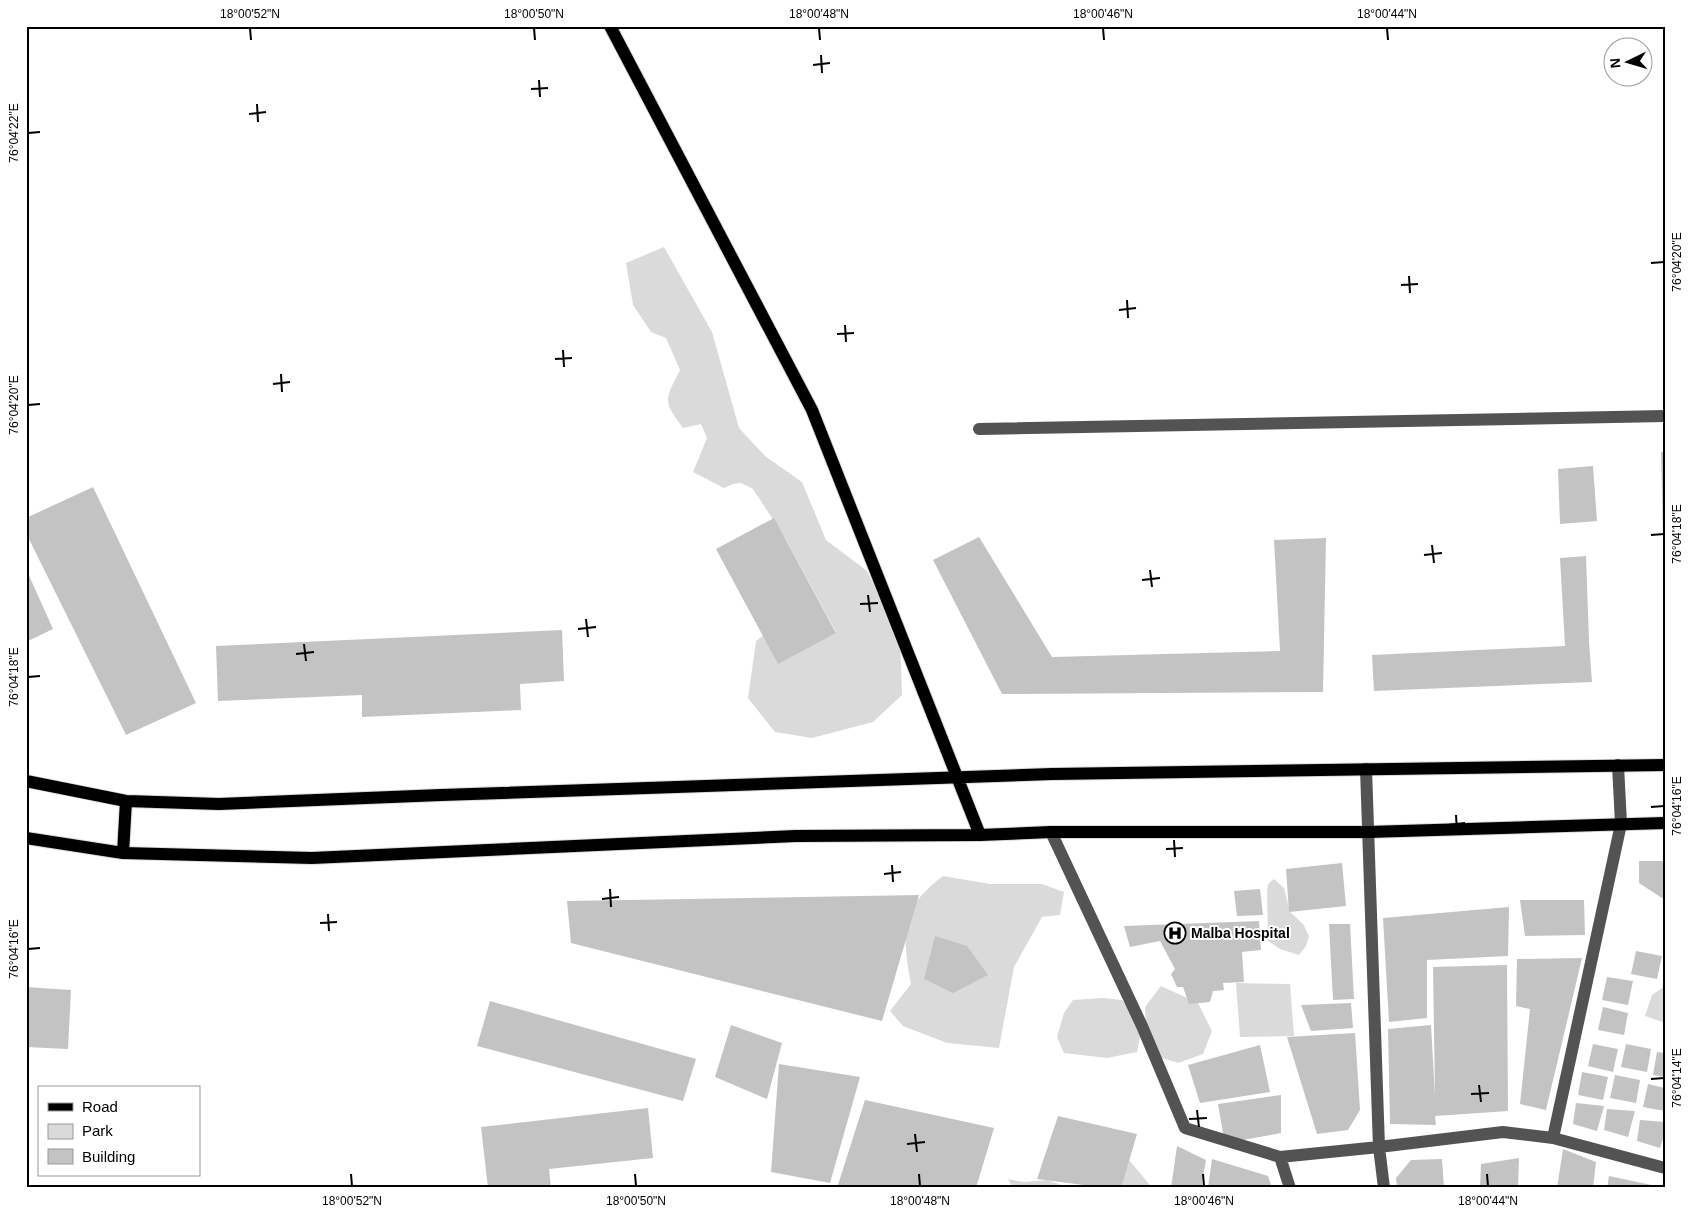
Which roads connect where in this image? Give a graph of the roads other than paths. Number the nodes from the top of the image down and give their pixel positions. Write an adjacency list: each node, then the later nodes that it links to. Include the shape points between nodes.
1 (610, 26): 7 (main road, via 812,410)
2 (1665, 416): 3 (street)
3 (979, 429)
4 (1618, 765): 5 (main road); 6 (main road); 11 (street)
5 (1665, 765)
6 (1366, 769): 7 (main road); 13 (street)
7 (958, 777): 9 (main road, via 219,804); 14 (main road)
8 (26, 781): 9 (main road)
9 (126, 801): 16 (main road)
10 (1665, 823): 11 (main road)
11 (1621, 824): 13 (main road); 17 (street)
12 (1051, 832): 13 (main road); 14 (main road); 19 (street, via 1142,1026 1185,1128)
13 (1368, 832): 18 (street)
14 (980, 835): 16 (main road, via 796,836 312,858)
15 (26, 838): 16 (main road)
16 (123, 853)
17 (1553, 1138): 18 (street, via 1503,1132); 20 (street)
18 (1379, 1147): 19 (street); 22 (street)
19 (1280, 1157): 21 (street)
20 (1665, 1168)
21 (1290, 1188)
22 (1384, 1188)

